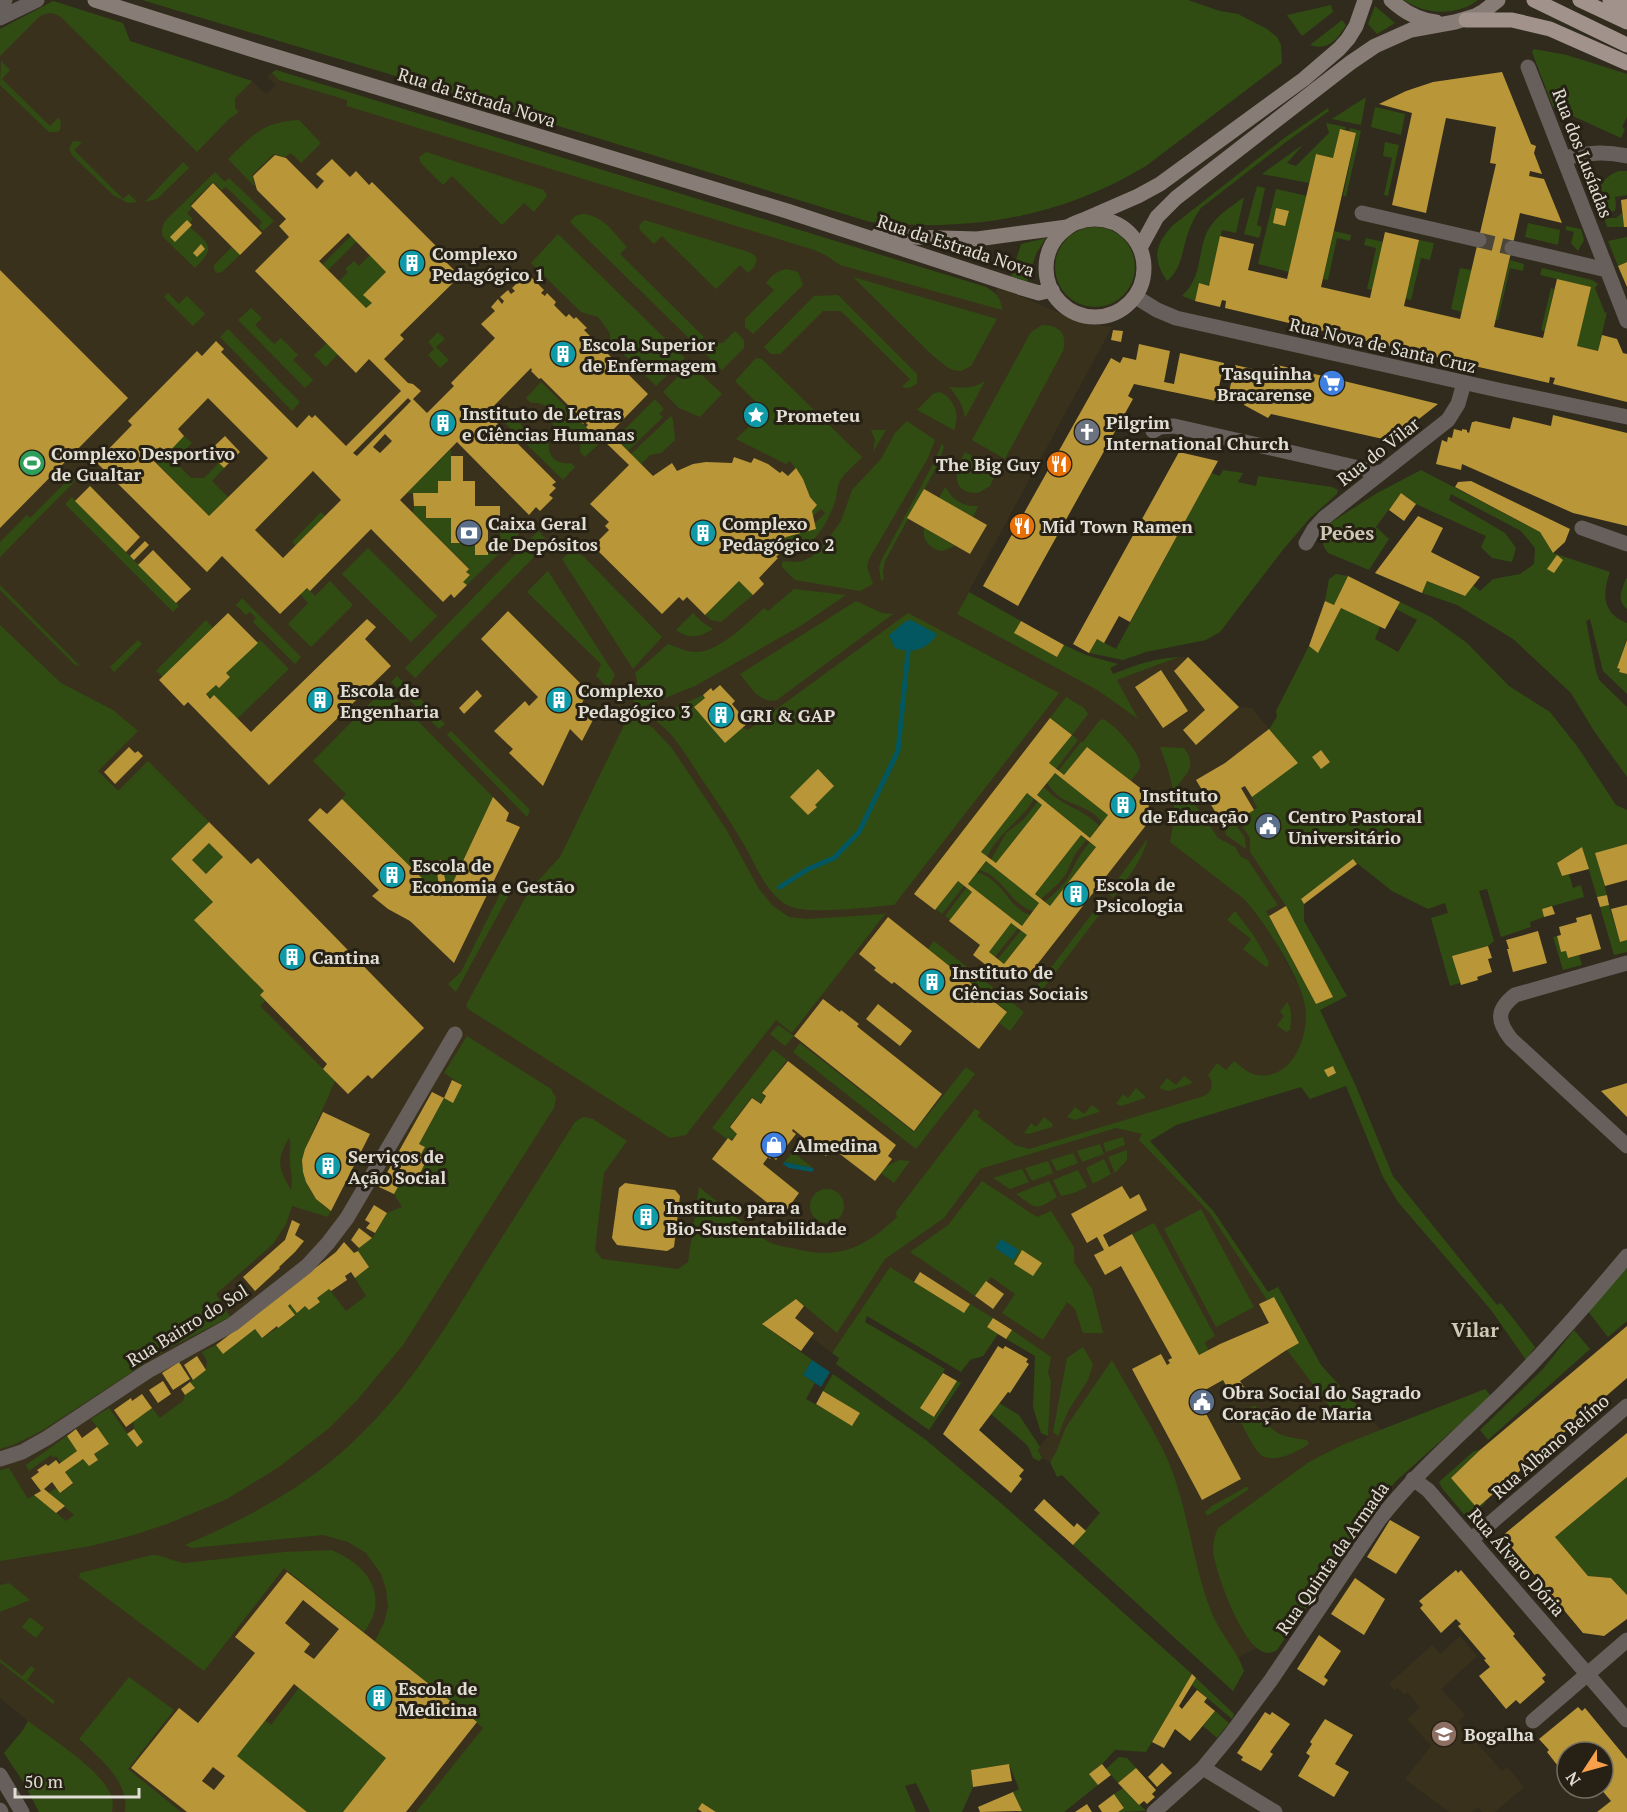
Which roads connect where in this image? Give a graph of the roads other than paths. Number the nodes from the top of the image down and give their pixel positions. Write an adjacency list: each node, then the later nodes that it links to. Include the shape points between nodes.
1 (5, 0): 10 (street)
2 (37, 0): 12 (street)
3 (95, 0): 24 (main road, Rua da Estrada Nova)
4 (1365, 0): 22 (main road, via 1348,39 1304,79 1160,184)
5 (1391, 0): 15 (main road, via 1420,19)
6 (1498, 0): 13 (main road)
7 (1534, 0): 16 (main road)
8 (1580, 0): 14 (main road)
9 (1610, 0): 11 (main road)
10 (0, 8)
11 (1627, 8)
12 (0, 18)
13 (1466, 20): 15 (main road); 17 (main road, via 1512,20 1550,28)
14 (1627, 22)
15 (1445, 23): 26 (main road, via 1411,30 1382,42 1350,63 1176,198 1157,217)
16 (1627, 45)
17 (1627, 63)
18 (1528, 67): 20 (street, Rua dos Lusíadas)
19 (1627, 156): 20 (street, via 1609,152)
20 (1564, 158): 28 (street, Rua dos Lusíadas)
21 (1362, 213): 25 (street)
22 (1083, 220): 23 (main road); 26 (main road, via 1102,219 1118,224)
23 (1067, 227): 24 (main road, Rua da Estrada Nova, via 977,239); 29 (main road, via 1049,250 1047,279)
24 (848, 231): 29 (main road, Rua da Estrada Nova, via 1039,293)
25 (1479, 240)
26 (1140, 248): 30 (main road, via 1145,263)
27 (1512, 248): 28 (street)
28 (1607, 270): 31 (street, Rua dos Lusíadas)
29 (1052, 290): 30 (main road, via 1067,308 1092,317 1119,311)
30 (1136, 297): 32 (street, Rua Nova de Santa Cruz, via 1176,318)
31 (1627, 321)
32 (1464, 383): 33 (street, Rua Nova de Santa Cruz); 35 (street, Rua do Vilar, via 1448,420)
33 (1627, 417)
34 (1153, 431): 35 (street, via 1174,426)
35 (1381, 473): 37 (street, Rua do Vilar, via 1324,518)
36 (1582, 528): 38 (street)
37 (1305, 543)
38 (1627, 544)
39 (1627, 963): 41 (street, via 1515,995 1501,1010 1500,1021 1511,1039)
40 (455, 1034): 44 (street, Rua Bairro do Sol, via 346,1218 307,1266 233,1324 148,1371 47,1438)
41 (1625, 1144)
42 (1627, 1256): 45 (street, Rua Quinta da Armada, via 1502,1394)
43 (1627, 1406): 46 (street, Rua Albano Belíno)
44 (0, 1459)
45 (1413, 1479): 46 (street, Rua Álvaro Dória); 51 (street, Rua Quinta da Armada, via 1379,1520 1271,1680)
46 (1472, 1539): 48 (street, Rua Álvaro Dória)
47 (1627, 1640): 48 (street)
48 (1587, 1674): 49 (street, Rua Álvaro Dória); 50 (street)
49 (1627, 1720)
50 (1533, 1721)
51 (1203, 1768): 54 (street, Rua Quinta da Armada); 55 (street)
52 (0, 1774): 53 (street)
53 (22, 1812)
54 (1154, 1812)
55 (1275, 1812)

